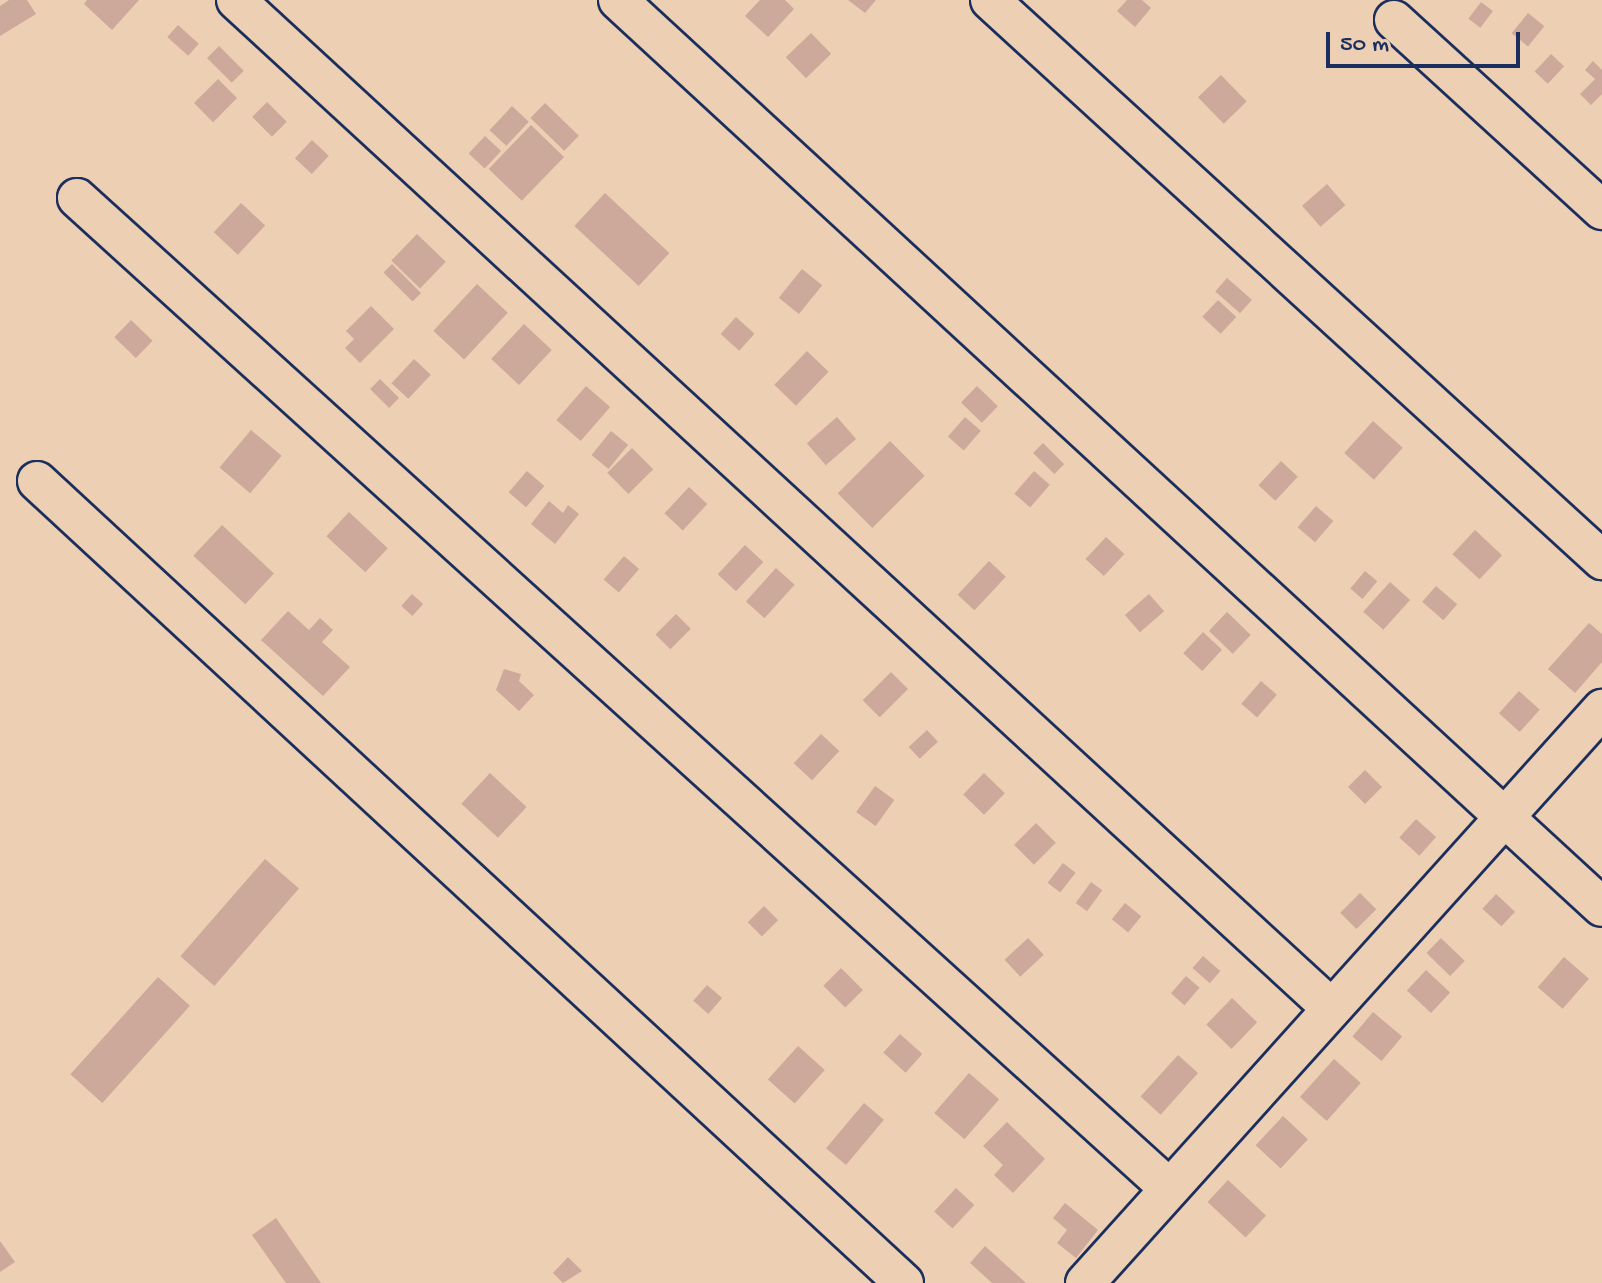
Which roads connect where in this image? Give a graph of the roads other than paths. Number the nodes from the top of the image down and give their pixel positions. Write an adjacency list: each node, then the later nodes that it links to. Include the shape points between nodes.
1 (236, 0): 12 (street)
2 (618, 0): 10 (street)
3 (990, 0): 8 (street)
4 (1394, 20): 6 (street)
5 (77, 198): 13 (street)
6 (1602, 210)
7 (37, 481): 14 (street)
8 (1602, 560)
9 (1602, 709): 10 (street)
10 (1503, 817): 11 (street); 12 (street)
11 (1602, 907)
12 (1331, 1008): 13 (street)
13 (1169, 1188): 15 (street)
14 (904, 1283)
15 (1085, 1283)

